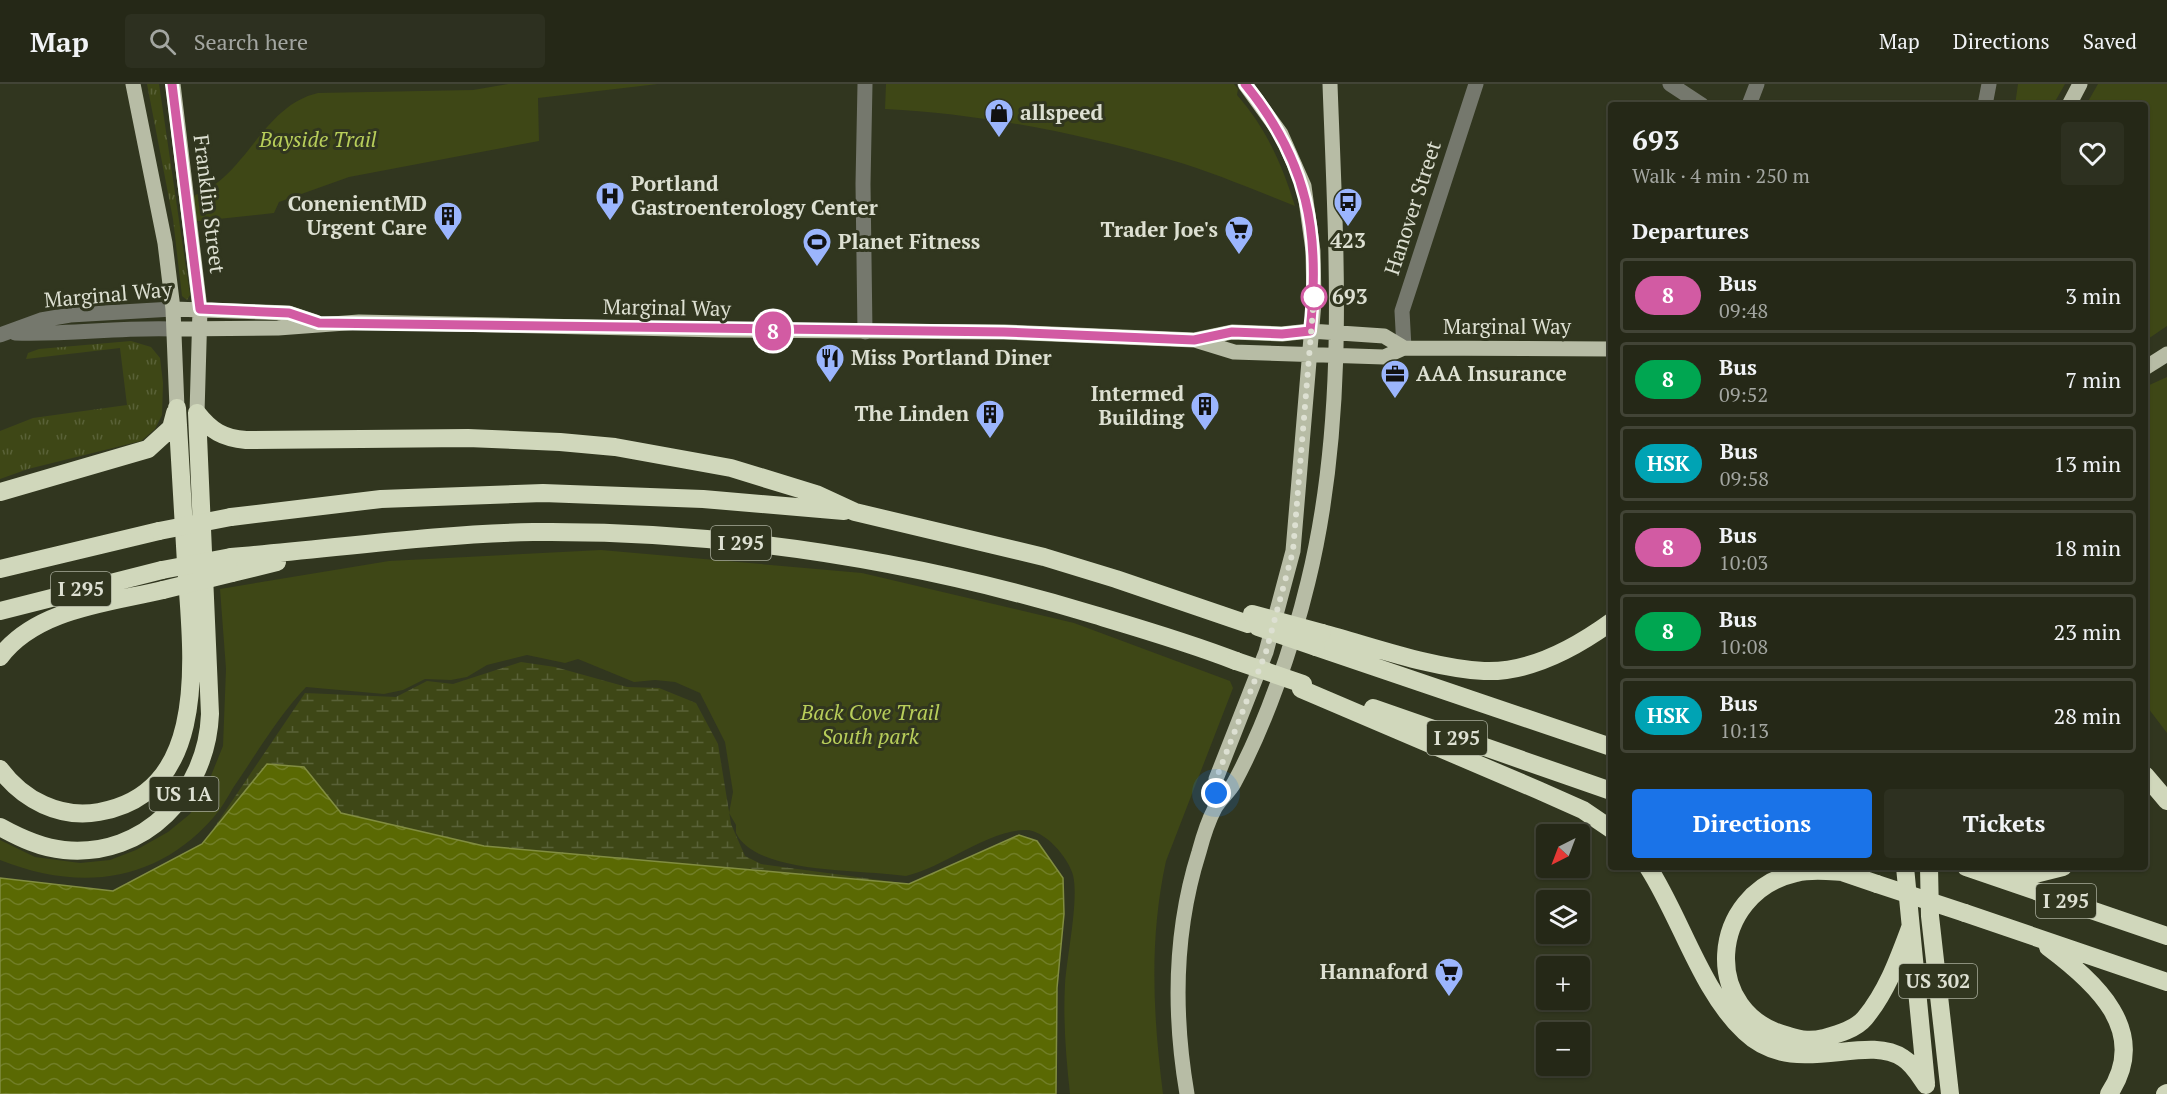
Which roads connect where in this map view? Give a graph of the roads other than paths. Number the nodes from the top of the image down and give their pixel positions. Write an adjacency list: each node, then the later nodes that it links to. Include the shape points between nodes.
1 (133, 84): 15 (main road, via 161,220)
2 (172, 84): 16 (main road, Franklin Street / US 1A)
3 (865, 84): 21 (street)
4 (1245, 84): 20 (main road, via 1281,134 1304,186 1313,251)
5 (1330, 84): 22 (main road)
6 (1476, 84): 25 (street, Hanover Street, via 1402,311)
7 (1670, 84): 11 (street)
8 (1757, 84): 12 (street)
9 (1989, 84): 13 (street)
10 (2080, 84): 14 (main road)
11 (1697, 102)
12 (1750, 102)
13 (1986, 102)
14 (2071, 102)
15 (173, 309): 16 (main road, Marginal Way); 18 (main road); 23 (street, Marginal Way, via 70,315 41,320)
16 (200, 309): 17 (main road, Marginal Way, via 289,313); 19 (main road, Franklin Street / US 1A)
17 (319, 323): 19 (main road, Marginal Way); 21 (main road, Marginal Way)
18 (174, 329): 19 (main road, Marginal Way); 23 (street, Marginal Way); 31 (main road)
19 (200, 329): 32 (main road, US 1A)
20 (1310, 331): 22 (main road, Marginal Way); 24 (main road, Marginal Way, via 1232,332); 27 (main road)
21 (865, 332): 24 (main road, Marginal Way, via 1004,332)
22 (1337, 333): 25 (main road, Marginal Way, via 1384,336); 28 (main road)
23 (5, 334)
24 (1194, 340): 27 (main road, Marginal Way, via 1234,352)
25 (1404, 348): 26 (main road, Marginal Way); 28 (main road, Marginal Way, via 1384,357)
26 (1608, 349)
27 (1308, 353): 28 (main road, Marginal Way); 47 (main road, via 1293,551 1266,652 1216,779)
28 (1337, 354): 47 (main road, via 1323,508 1307,584 1265,713 1233,784)
29 (2167, 354): 30 (main road)
30 (2148, 366)
31 (177, 408): 33 (highway, via 171,428 148,449); 43 (highway, via 193,680 189,712 172,758 140,796 125,805 94,813 77,814 46,806 18,789)
32 (197, 413): 34 (highway, via 218,434 246,440 468,438 615,447 731,468 816,494); 48 (highway, US 1A, via 210,714 208,743 195,777 175,808 162,820 134,838 102,848 63,850 33,843)
33 (0, 492)
34 (855, 512): 36 (highway, I 295, bridge, via 703,499 543,493 381,499 231,517); 39 (highway, I 295, bridge, via 1044,557)
35 (232, 565): 37 (highway, I 295, bridge, via 162,570); 40 (highway, bridge, via 163,590 35,625); 41 (highway, I 295, bridge, via 330,549 531,532 664,536 782,547 910,568 1033,596 1153,632)
36 (0, 570)
37 (0, 611)
38 (1608, 624): 39 (highway, via 1546,659 1515,668 1483,671)
39 (1319, 640): 42 (highway, I 295)
40 (0, 657)
41 (1302, 687): 45 (highway, I 295); 49 (highway, via 1583,810)
42 (1608, 746)
43 (0, 769)
44 (2148, 779): 46 (highway)
45 (1608, 790)
46 (2167, 801)
47 (1215, 807): 64 (main road, via 1194,866 1182,919 1178,1012)
48 (0, 827)
49 (1608, 827)
50 (1650, 870): 63 (highway, via 1724,1007 1746,1033 1774,1050 1808,1056 1884,1050 1905,1059)
51 (1825, 870): 58 (highway, via 1795,873 1771,883 1751,897 1729,927 1725,957 1731,988 1747,1014 1774,1033 1811,1041 1840,1034 1863,1020 1889,984)
52 (1838, 870): 60 (highway, I 295, bridge)
53 (1905, 870): 58 (highway, US 302)
54 (1929, 870): 62 (highway, US 302, via 1930,916)
55 (1975, 870): 59 (highway, I 295)
56 (2000, 870): 57 (highway, via 2035,874)
57 (2051, 870)
58 (1910, 928): 63 (highway, US 302)
59 (2167, 936)
60 (2034, 937): 61 (highway, I 295); 67 (highway, via 2088,979 2117,1019 2123,1052 2121,1069)
61 (2167, 982)
62 (1948, 1070): 65 (highway, US 302); 66 (highway)
63 (1927, 1090)
64 (1187, 1094)
65 (1950, 1094)
66 (1957, 1094)
67 (2109, 1094)

